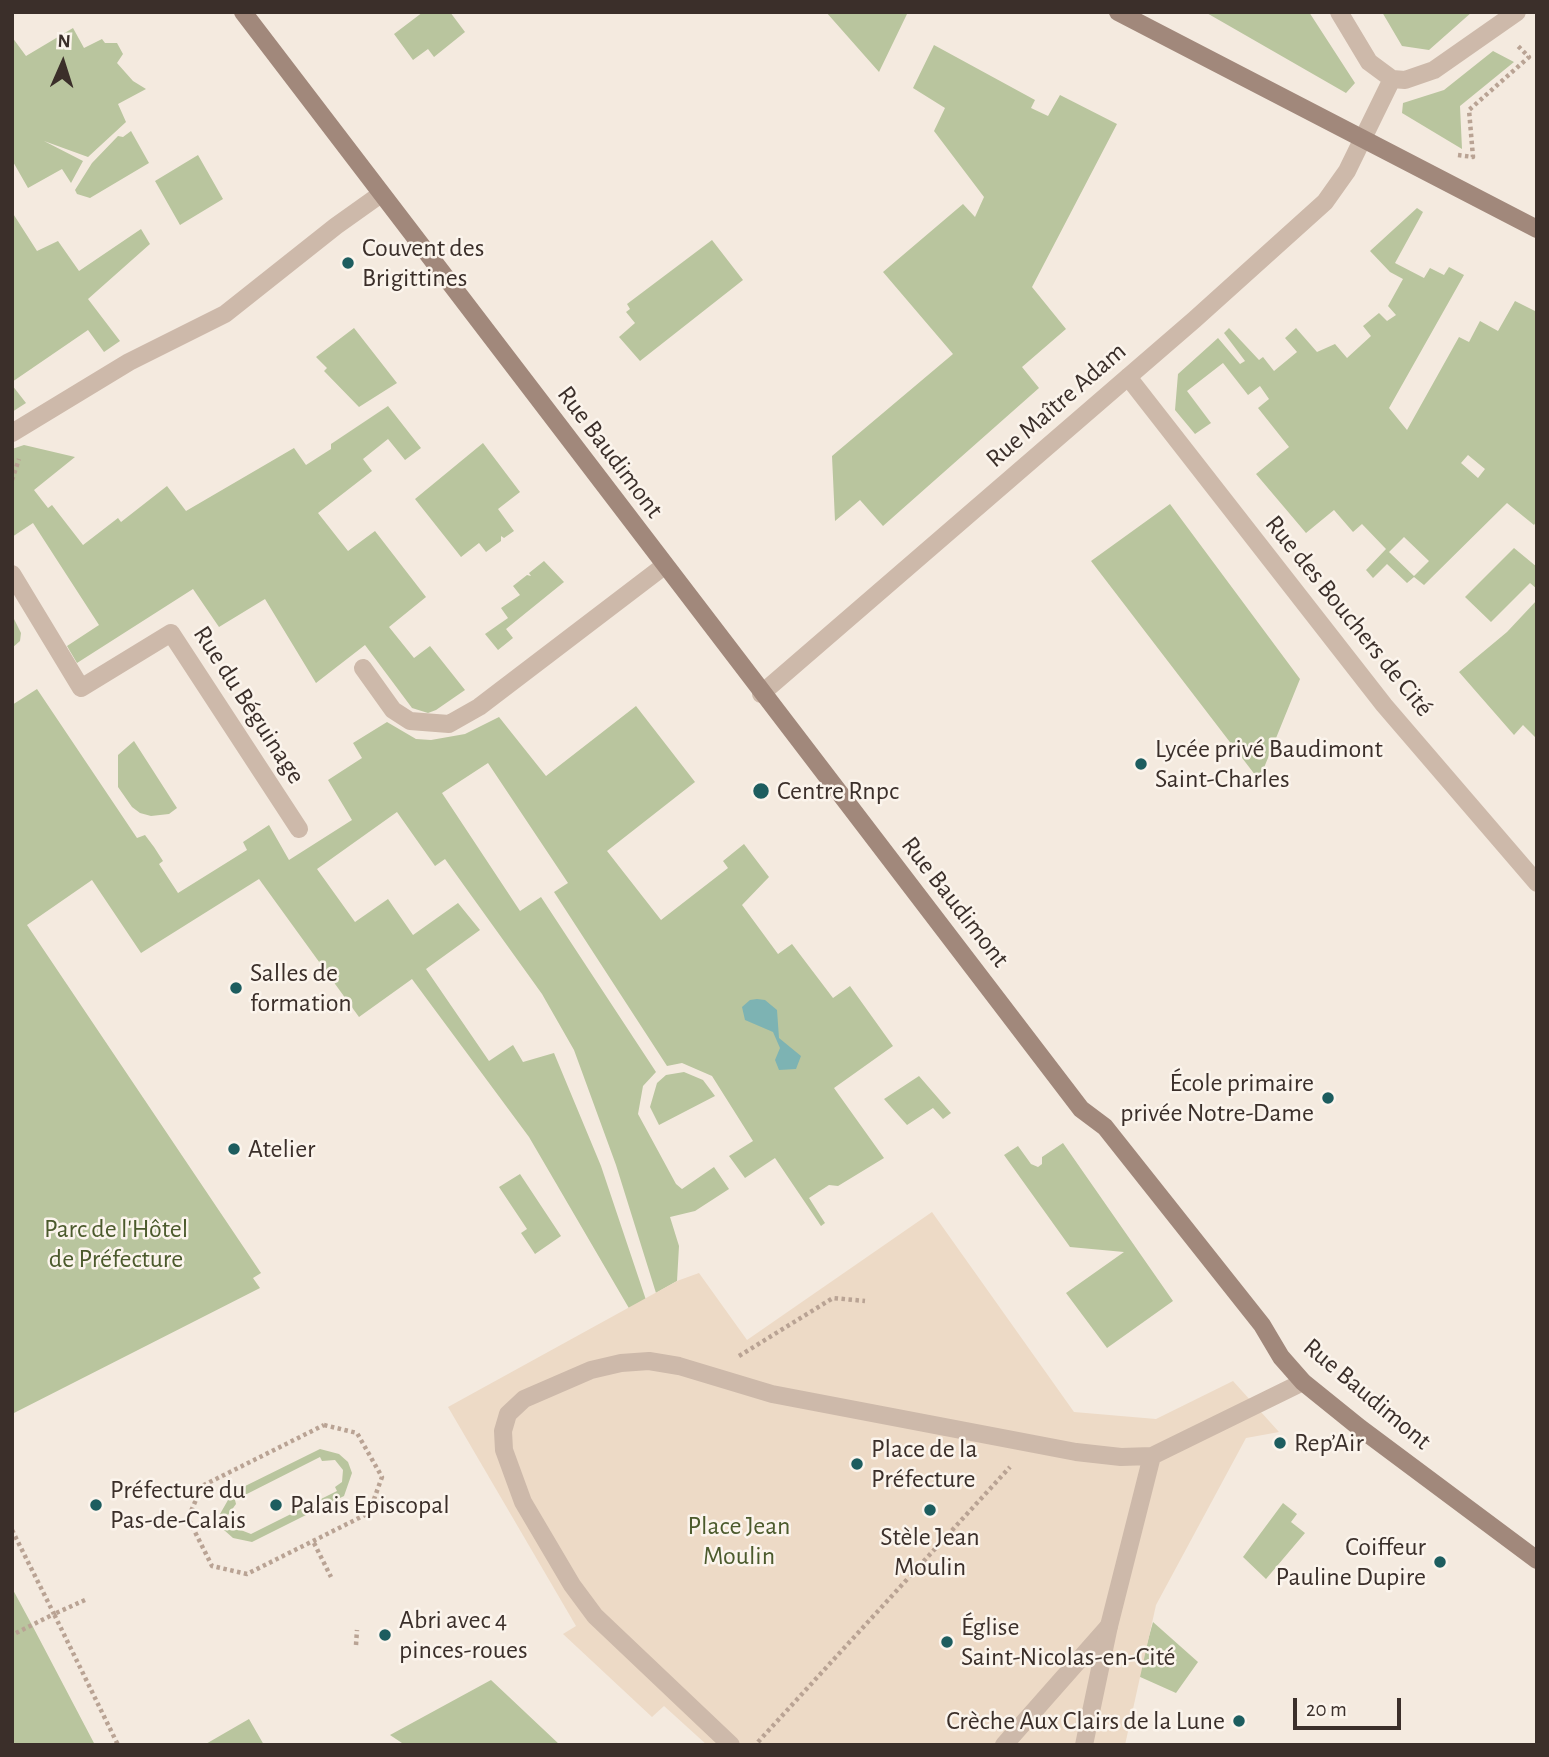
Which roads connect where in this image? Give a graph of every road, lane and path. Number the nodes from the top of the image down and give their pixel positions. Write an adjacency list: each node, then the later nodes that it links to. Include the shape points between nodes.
1 (243, 12): 9 (street, Rue Baudimont)
2 (1118, 12): 7 (street)
3 (1339, 12): 6 (street, via 1369,62)
4 (1517, 12): 5 (street)
5 (1498, 25): 6 (street, via 1420,78); 8 (path, via 1528,57 1469,110 1473,157)
6 (1392, 79): 7 (street, Rue Maître Adam)
7 (1363, 137): 10 (street); 11 (street, Rue Maître Adam, via 1325,202)
8 (1450, 151)
9 (381, 194): 12 (street, via 225,314 129,362); 13 (street, Rue Baudimont)
10 (1537, 229)
11 (1128, 377): 16 (street, Rue Maître Adam); 18 (street, Rue des Bouchers de Cité, via 1384,705)
12 (12, 433)
13 (664, 566): 15 (street, via 479,707 449,724 410,721 393,710); 16 (street, Rue Baudimont)
14 (12, 574): 17 (street, Rue du Béguinage, via 81,688 172,633)
15 (363, 668)
16 (761, 694): 21 (street, Rue Baudimont, via 1081,1109 1105,1127)
17 (299, 830)
18 (1537, 883)
19 (865, 1301): 20 (path, via 833,1298 768,1335)
20 (711, 1376): 22 (street, via 772,1394); 35 (street, via 649,1361 591,1370 514,1406 502,1436 523,1502 586,1605)
21 (1303, 1382): 23 (street); 26 (street, Rue Baudimont)
22 (1026, 1443): 23 (street, via 1121,1457); 36 (path, via 1016,1461)
23 (1152, 1456): 30 (street)
24 (12, 1531): 29 (path)
25 (313, 1543): 25 (path, via 369,1513 382,1477 356,1433 324,1425 202,1486 187,1518 212,1566 247,1574); 27 (path)
26 (1537, 1560)
27 (331, 1577)
28 (85, 1600): 29 (path)
29 (54, 1614): 32 (path); 34 (path)
30 (1109, 1626): 37 (street); 38 (street)
31 (357, 1630): 33 (path)
32 (12, 1635)
33 (356, 1645)
34 (118, 1745)
35 (731, 1745)
36 (755, 1745)
37 (1004, 1745)
38 (1084, 1745)

